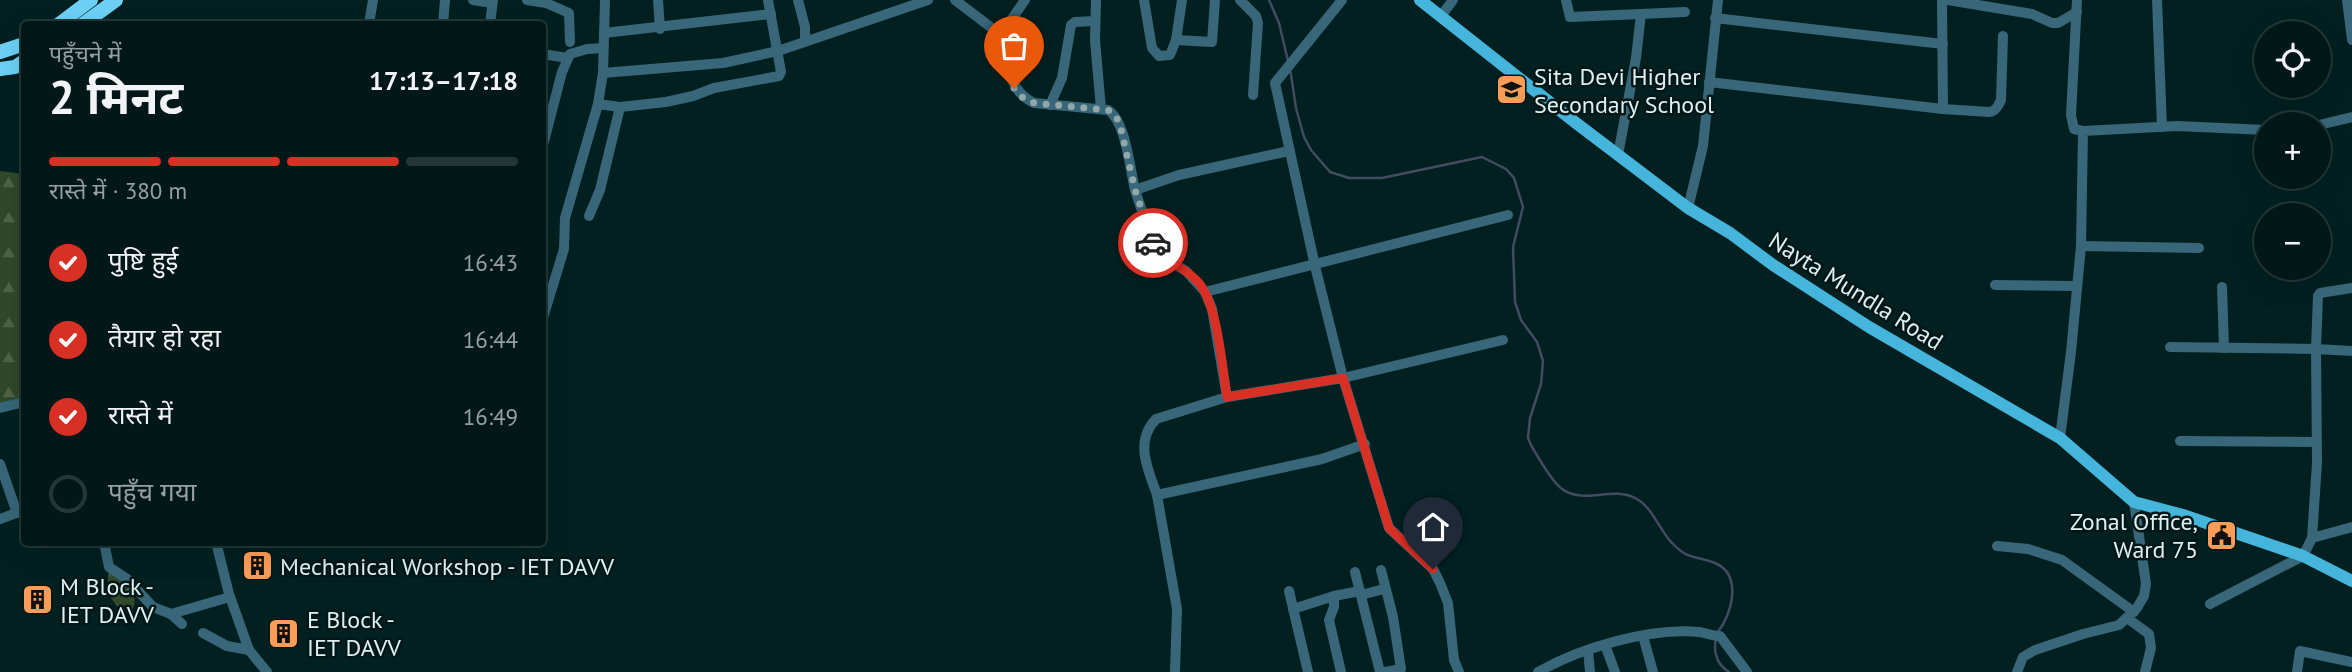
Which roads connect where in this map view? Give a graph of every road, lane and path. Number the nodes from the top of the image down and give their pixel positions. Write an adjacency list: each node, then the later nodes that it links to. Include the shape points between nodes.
1 (91, 0): 37 (highway)
2 (116, 0): 38 (highway)
3 (373, 0): 39 (street)
4 (445, 0): 40 (street)
5 (473, 0): 28 (street)
6 (527, 0): 29 (street)
7 (605, 0): 45 (street)
8 (658, 0): 43 (street)
9 (768, 0): 34 (street)
10 (798, 0): 49 (street)
11 (928, 0): 30 (street)
12 (1025, 0): 44 (street)
13 (1096, 0): 42 (street)
14 (1144, 0): 47 (street, via 1155,54 1170,55)
15 (1182, 0): 47 (street)
16 (1215, 0): 47 (street, via 1212,43)
17 (1240, 0): 62 (street, via 1258,23)
18 (1342, 0): 76 (street, via 1275,83)
19 (1420, 0): 35 (main road, Nayta Mundla Road)
20 (1453, 0): 35 (street)
21 (1566, 0): 33 (street, via 1570,17)
22 (1718, 0): 36 (street)
23 (1945, 0): 32 (street, via 2032,14 2052,23); 51 (street)
24 (2077, 0): 32 (street)
25 (2157, 0): 72 (street)
26 (2347, 0): 48 (street)
27 (955, 1): 44 (street)
28 (493, 2): 41 (street)
29 (546, 2): 50 (street, via 569,13)
30 (908, 4): 49 (street)
31 (1685, 12): 33 (street)
32 (2077, 12): 74 (street, via 2071,115 2074,129)
33 (1641, 14): 77 (street)
34 (771, 15): 43 (street); 54 (street)
35 (1441, 16): 77 (main road, Nayta Mundla Road)
36 (1716, 18): 51 (street); 61 (street)
37 (63, 21)
38 (87, 21)
39 (370, 21)
40 (443, 21)
41 (490, 21)
42 (1094, 21): 66 (street, via 1071,24 1062,78); 68 (street)
43 (660, 29): 45 (street)
44 (1007, 30): 66 (street, via 1014,88 1024,99)
45 (604, 33): 53 (street)
46 (2003, 37): 69 (street, via 1998,107 1989,112)
47 (1176, 40)
48 (2352, 40)
49 (805, 41): 54 (street)
50 (570, 42)
51 (1943, 44): 69 (street)
52 (21, 45): 55 (highway)
53 (603, 48): 57 (street, via 587,48); 60 (street)
54 (778, 51): 60 (street, via 723,63); 67 (street, via 781,72 774,78 666,102)
55 (0, 52)
56 (546, 55): 57 (street)
57 (568, 58): 64 (street)
58 (21, 62): 59 (highway)
59 (0, 69)
60 (603, 73): 65 (street)
61 (1709, 82): 69 (street); 79 (street, via 1703,146)
62 (1253, 95)
63 (546, 101): 64 (street)
64 (554, 103): 75 (street)
65 (598, 104): 67 (street); 90 (street, via 565,218 564,249)
66 (1050, 104): 68 (street)
67 (620, 107): 81 (street)
68 (1101, 109): 78 (street, via 1115,114 1120,125)
69 (1943, 109)
70 (2352, 117): 71 (street)
71 (2331, 122)
72 (2162, 127): 73 (street); 74 (street)
73 (2254, 130)
74 (2083, 131): 82 (street)
75 (546, 134)
76 (1289, 151): 78 (street); 84 (street)
77 (1618, 155): 79 (main road, Nayta Mundla Road)
78 (1135, 190): 89 (street, via 1153,244)
79 (1688, 208): 100 (main road, Nayta Mundla Road, via 1869,327)
80 (1508, 215): 84 (street)
81 (589, 216)
82 (2081, 246): 83 (street); 86 (street)
83 (2199, 247)
84 (1314, 265): 89 (street); 96 (street)
85 (1995, 285): 86 (street)
86 (2076, 286): 100 (street)
87 (2222, 287): 93 (street)
88 (2352, 288): 94 (street, via 2318,296)
89 (1205, 292): 97 (street)
90 (546, 308)
91 (1503, 340): 96 (street)
92 (2170, 347): 93 (street)
93 (2224, 348): 94 (street)
94 (2316, 349): 95 (street); 102 (street)
95 (2352, 351)
96 (1343, 378): 97 (street); 103 (street)
97 (1227, 397): 105 (street, via 1156,419 1148,427 1144,453)
98 (21, 403): 99 (street)
99 (0, 408)
100 (2060, 438): 106 (main road, Nayta Mundla Road)
101 (2180, 441): 102 (street)
102 (2316, 442): 110 (street)
103 (1365, 444): 105 (street, via 1322,459); 139 (street, via 1389,528 1433,569 1440,583 1448,603)
104 (0, 464): 107 (street)
105 (1157, 495): 135 (street, via 1177,609)
106 (2134, 502): 114 (main road, Nayta Mundla Road); 125 (street, via 2146,577 2144,596)
107 (21, 512): 108 (street)
108 (0, 519)
109 (2352, 527): 110 (street)
110 (2312, 538): 114 (street)
111 (105, 546): 126 (street, via 109,567 153,607)
112 (217, 546): 122 (street)
113 (1997, 546): 125 (street, via 2028,549 2062,560)
114 (2303, 556): 117 (main road, Nayta Mundla Road); 123 (street)
115 (1381, 570): 118 (street)
116 (1355, 572): 120 (street)
117 (2352, 581)
118 (1384, 589): 120 (street); 138 (street, via 1401,669)
119 (1289, 591): 124 (street)
120 (1360, 593): 121 (street); 138 (street)
121 (1334, 596): 124 (street); 137 (street, via 1329,620)
122 (230, 597): 126 (street); 131 (street)
123 (2210, 604)
124 (1293, 609): 136 (street)
125 (2133, 613): 145 (street, via 2119,625 2035,650 2023,657); 146 (street, via 2149,634)
126 (172, 614): 127 (street)
127 (182, 624)
128 (203, 633): 131 (street, via 227,646)
129 (1643, 636): 130 (street); 143 (street); 144 (street, via 1698,632 1717,636)
130 (1605, 645): 132 (street); 142 (street)
131 (249, 650): 134 (street)
132 (1588, 650): 140 (street); 141 (street)
133 (2352, 663): 147 (street, via 2300,651); 148 (street)
134 (267, 672)
135 (1175, 672)
136 (1308, 672)
137 (1341, 672)
138 (1383, 672)
139 (1459, 672)
140 (1538, 672)
141 (1590, 672)
142 (1615, 672)
143 (1653, 672)
144 (1747, 672)
145 (2017, 672)
146 (2145, 672)
147 (2297, 672)
148 (2350, 672)

